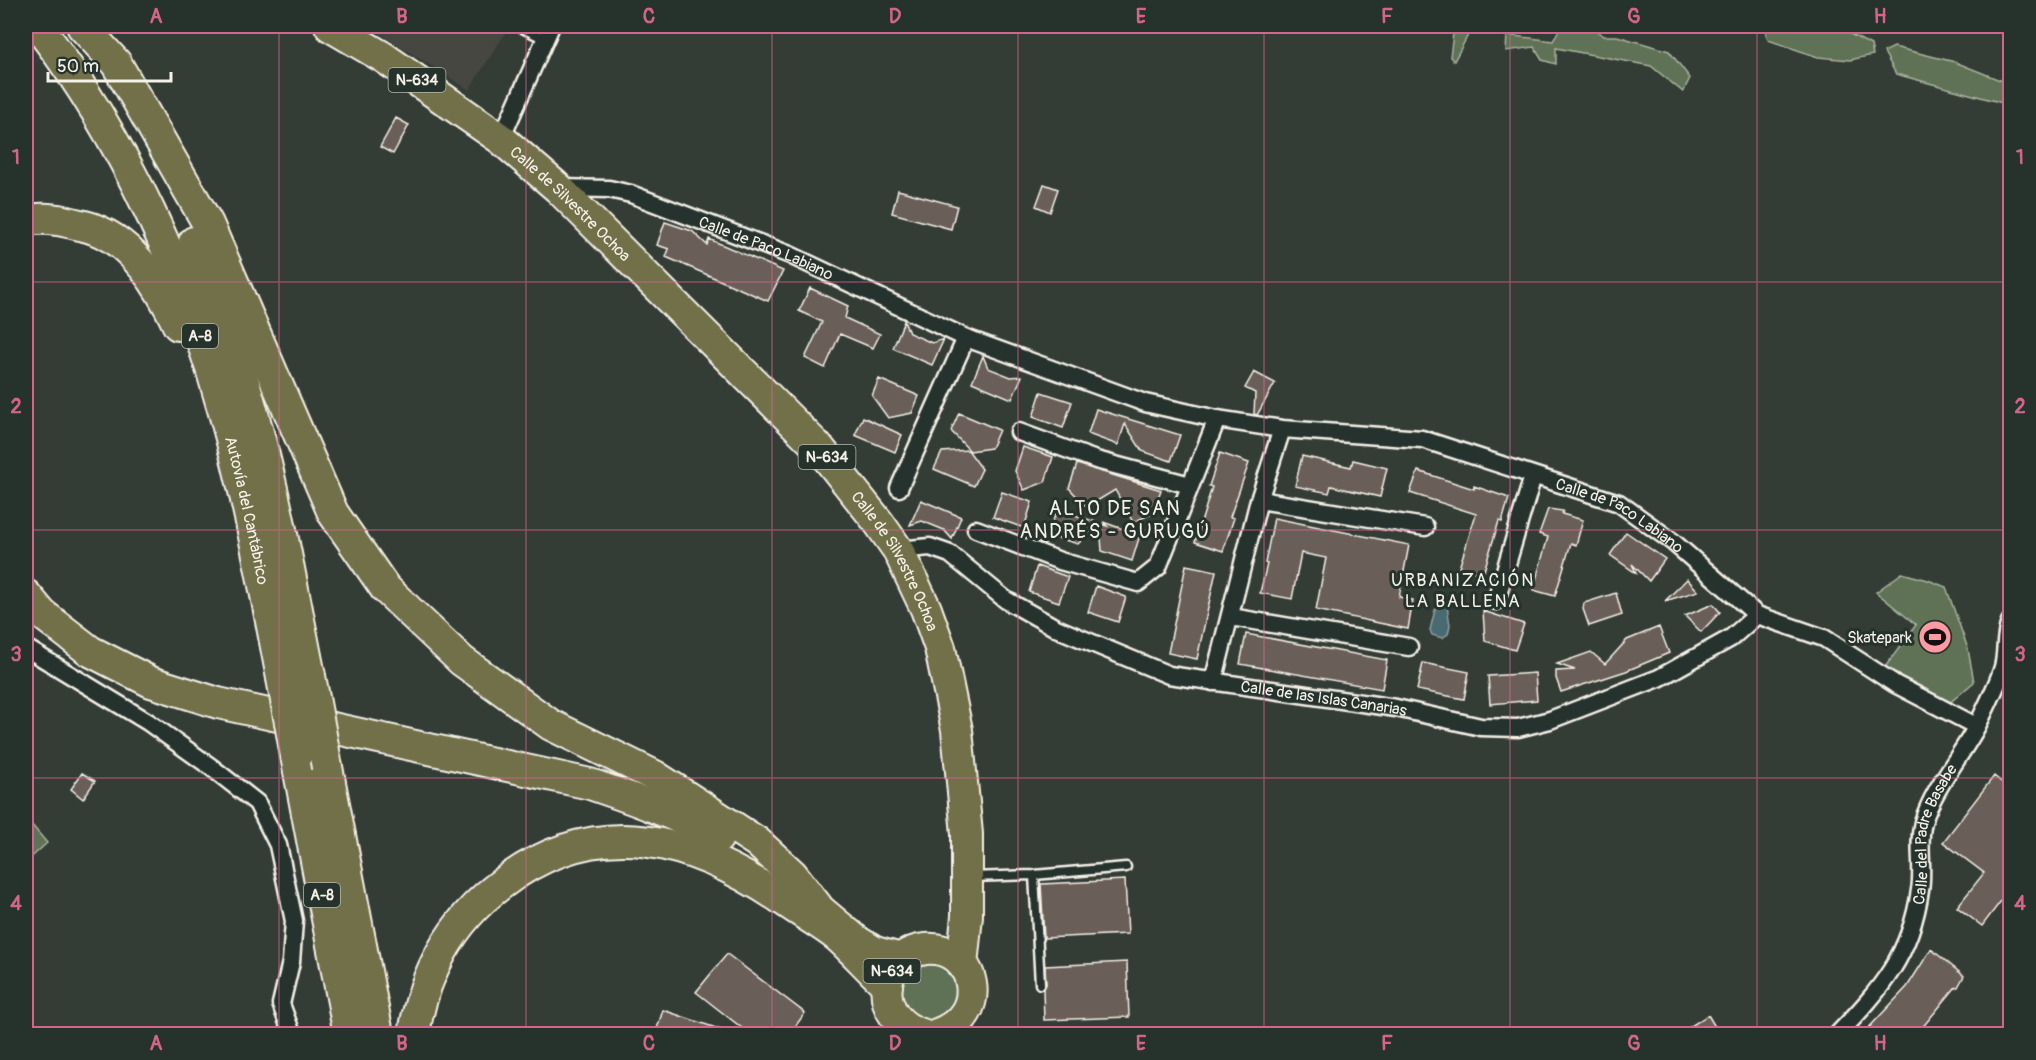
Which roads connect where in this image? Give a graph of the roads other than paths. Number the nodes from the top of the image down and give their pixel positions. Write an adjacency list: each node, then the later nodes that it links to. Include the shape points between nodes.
1 (38, 26): 20 (highway, Autovía del Cantábrico / A-8, via 115,143 158,229 194,318 225,416)
2 (74, 26): 29 (highway, Autovía del Cantábrico / A-8, via 151,147 216,296 260,438)
3 (82, 26): 36 (highway, via 116,63 208,225 333,513 385,588 462,661 551,725 655,776 757,842 792,874)
4 (330, 26): 7 (highway, N-634, via 383,57)
5 (518, 26): 6 (lane)
6 (548, 32): 7 (street)
7 (501, 139): 8 (highway, Calle de Silvestre Ochoa / N-634)
8 (558, 188): 10 (street, Calle de Paco Labiano, via 609,189 631,194 790,255); 21 (highway, Calle de Silvestre Ochoa / N-634, via 821,450)
9 (26, 221): 20 (highway, via 63,220 96,230 123,246 143,266 177,324 228,476)
10 (966, 338): 11 (street, Calle de Paco Labiano, via 1145,403); 16 (street)
11 (1217, 419): 12 (street, Calle de Paco Labiano); 15 (street)
12 (1282, 429): 14 (street, Calle de Paco Labiano, via 1422,439); 17 (street)
13 (1019, 432): 15 (street, via 1096,460)
14 (1533, 476): 23 (street); 24 (street, Calle de Paco Labiano, via 1619,503 1673,542)
15 (1191, 485): 19 (street, via 1158,567 1138,583 1060,561)
16 (899, 488)
17 (1259, 500): 18 (street); 25 (street)
18 (1425, 527)
19 (976, 529)
20 (256, 542): 29 (highway, Autovía del Cantábrico / A-8)
21 (898, 550): 30 (street, Calle de las Islas Canarias, via 930,547 950,554 1006,600 1056,628 1169,675); 35 (highway, Calle de Silvestre Ochoa / N-634, via 926,609 948,683 964,791)
22 (26, 595): 32 (highway, via 42,614 90,651 151,682 218,703 590,784 689,821)
23 (1496, 601)
24 (1757, 615): 30 (street, Calle de las Islas Canarias, via 1731,638 1659,678 1550,720 1518,728 1481,727 1396,708); 31 (street, Calle de Paco Labiano, via 1824,638 1894,684)
25 (1231, 617): 27 (street); 30 (street)
26 (2010, 622): 31 (street, Calle del Padre Basabe, via 2003,667)
27 (1409, 647)
28 (26, 648): 43 (street, via 148,722 256,803 278,844 294,921 291,962 281,1004)
29 (296, 677): 44 (highway, Autovía del Cantábrico / A-8, bridge, via 296,756); 45 (highway, Autovía del Cantábrico / A-8, bridge, via 327,767)
30 (1213, 682)
31 (1976, 726): 49 (street, Calle del Padre Basabe, via 1923,822 1921,888 1906,943 1891,973)
32 (758, 865): 36 (highway); 37 (highway)
33 (1126, 867): 34 (lane)
34 (1034, 875): 35 (lane); 40 (lane)
35 (968, 877): 38 (highway, N-634, via 951,926); 39 (highway, N-634)
36 (817, 906): 38 (highway, via 875,952)
37 (837, 936): 41 (highway); 46 (highway, via 763,885 702,855 646,841 604,841 578,846 514,874 471,911 435,963 422,996)
38 (914, 954): 39 (highway, N-634, via 941,951); 41 (highway, N-634, via 894,967)
39 (962, 965): 42 (highway, N-634, via 972,988)
40 (1040, 984)
41 (886, 985): 47 (highway, N-634, via 891,1012 899,1023)
42 (969, 1023): 48 (highway, N-634, via 960,1023)
43 (291, 1035)
44 (349, 1035)
45 (378, 1035)
46 (414, 1035)
47 (922, 1035)
48 (937, 1035)
49 (1838, 1035)

